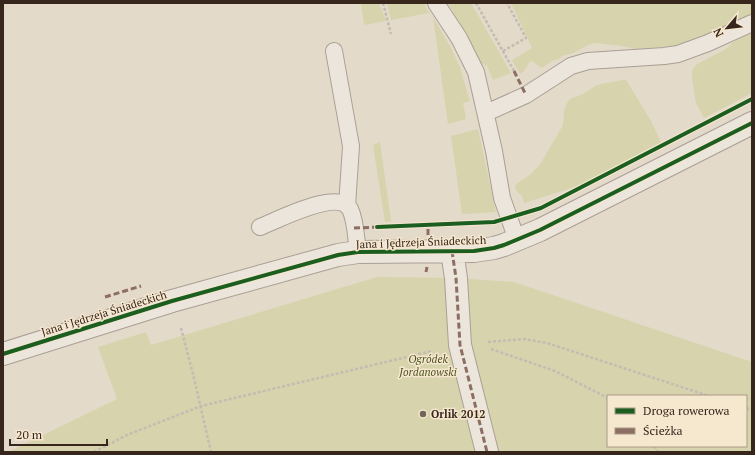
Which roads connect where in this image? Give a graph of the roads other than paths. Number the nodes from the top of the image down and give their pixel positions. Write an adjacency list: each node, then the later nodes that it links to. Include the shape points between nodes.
1 (436, 3): 4 (lane, via 459,38 476,72)
2 (752, 23): 4 (lane, via 678,54 588,61 571,66 526,95)
3 (334, 51): 6 (lane, via 351,146)
4 (486, 113): 8 (lane, via 502,198)
5 (752, 123): 8 (street, Jana i Jędrzeja Śniadeckich)
6 (348, 206): 7 (lane, via 332,202 321,203); 10 (lane)
7 (260, 227)
8 (517, 240): 9 (street, Jana i Jędrzeja Śniadeckich, via 494,248)
9 (452, 251): 10 (street, Jana i Jędrzeja Śniadeckich); 12 (street)
10 (358, 252): 11 (street, Jana i Jędrzeja Śniadeckich, via 315,261 172,301)
11 (3, 354)
12 (487, 452)

